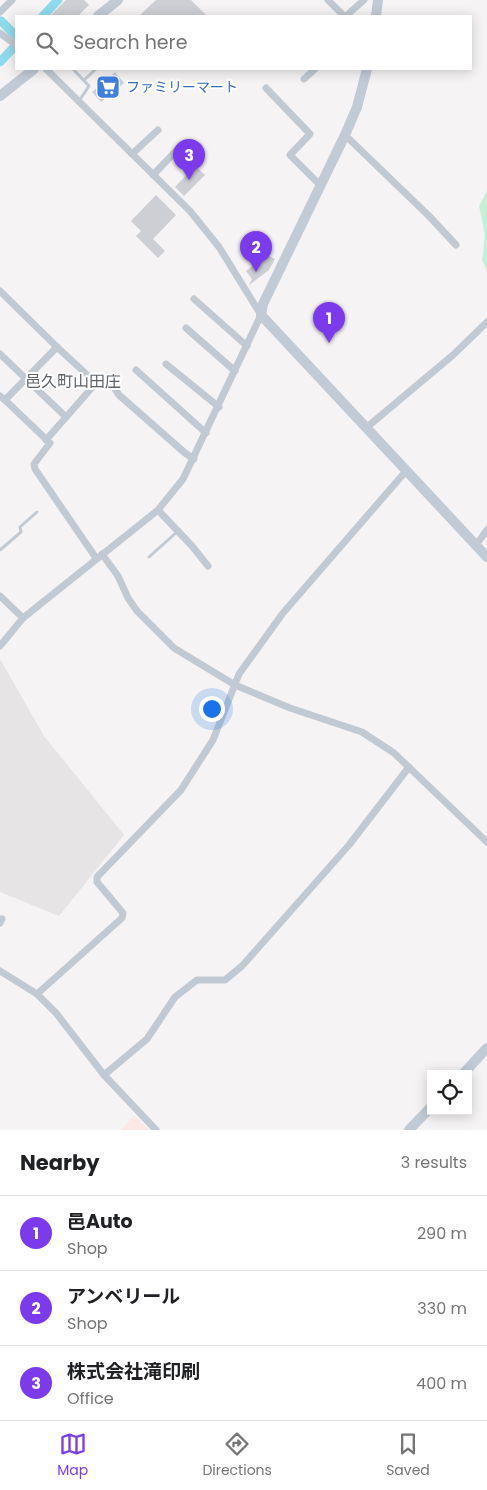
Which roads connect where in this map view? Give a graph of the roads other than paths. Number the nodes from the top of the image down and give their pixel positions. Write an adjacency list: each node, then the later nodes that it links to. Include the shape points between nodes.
1 (12, 0): 6 (street)
2 (118, 0): 7 (street)
3 (328, 0): 8 (street)
4 (364, 0): 9 (street)
5 (376, 0): 10 (street)
6 (0, 12)
7 (99, 15)
8 (344, 15)
9 (346, 15)
10 (376, 15)
11 (0, 33): 12 (street)
12 (15, 44)
13 (33, 70): 22 (street)
14 (47, 70): 23 (street)
15 (74, 70): 20 (lane)
16 (95, 70): 20 (lane)
17 (314, 70): 19 (street)
18 (367, 70): 25 (street)
19 (304, 79)
20 (84, 80): 23 (lane, via 89,86)
21 (266, 88): 29 (street, via 310,134 290,155)
22 (0, 96)
23 (79, 101): 27 (street)
24 (158, 130): 27 (street)
25 (345, 136): 29 (street); 30 (street)
26 (178, 149): 28 (street)
27 (132, 154): 28 (street)
28 (153, 175): 33 (street, via 190,211 219,247)
29 (321, 186): 33 (street, via 263,304)
30 (456, 245)
31 (0, 291): 37 (street)
32 (194, 299): 36 (street)
33 (261, 315): 36 (street); 47 (street)
34 (487, 322): 47 (street)
35 (186, 328): 41 (street)
36 (247, 346): 41 (street)
37 (57, 347): 43 (street); 46 (street, via 96,383)
38 (0, 354): 43 (street)
39 (166, 364): 45 (street)
40 (136, 370): 48 (street)
41 (235, 371): 45 (street)
42 (107, 377): 50 (street, via 119,395)
43 (26, 378): 44 (street); 46 (street)
44 (2, 398): 49 (street)
45 (218, 407): 48 (street)
46 (66, 417): 49 (street)
47 (366, 428): 51 (street)
48 (206, 434): 50 (street)
49 (46, 440): 58 (street, via 50,443 34,464 35,469)
50 (194, 458): 52 (street, via 183,479)
51 (406, 470): 56 (street); 65 (street, via 283,613 239,674)
52 (158, 510): 54 (street); 58 (street)
53 (37, 512): 57 (lane)
54 (178, 530): 59 (lane); 61 (street)
55 (487, 530): 56 (street)
56 (476, 545): 60 (street)
57 (0, 550)
58 (99, 556): 63 (street); 65 (street, via 118,576 128,598 156,632 174,648)
59 (149, 556)
60 (487, 557)
61 (208, 566)
62 (0, 596): 63 (street)
63 (23, 618): 64 (street)
64 (0, 646)
65 (235, 685): 66 (street, via 362,732 394,752); 69 (street, via 213,740 182,790 97,877 97,882 122,918)
66 (410, 767): 67 (street); 72 (street, via 350,845 242,966 225,980 197,980 176,996 147,1039)
67 (487, 842)
68 (0, 971): 69 (street)
69 (37, 994): 72 (street, via 56,1013)
70 (487, 1048): 71 (street)
71 (467, 1070)
72 (104, 1075): 74 (street)
73 (427, 1111): 75 (street)
74 (156, 1130)
75 (409, 1130)

